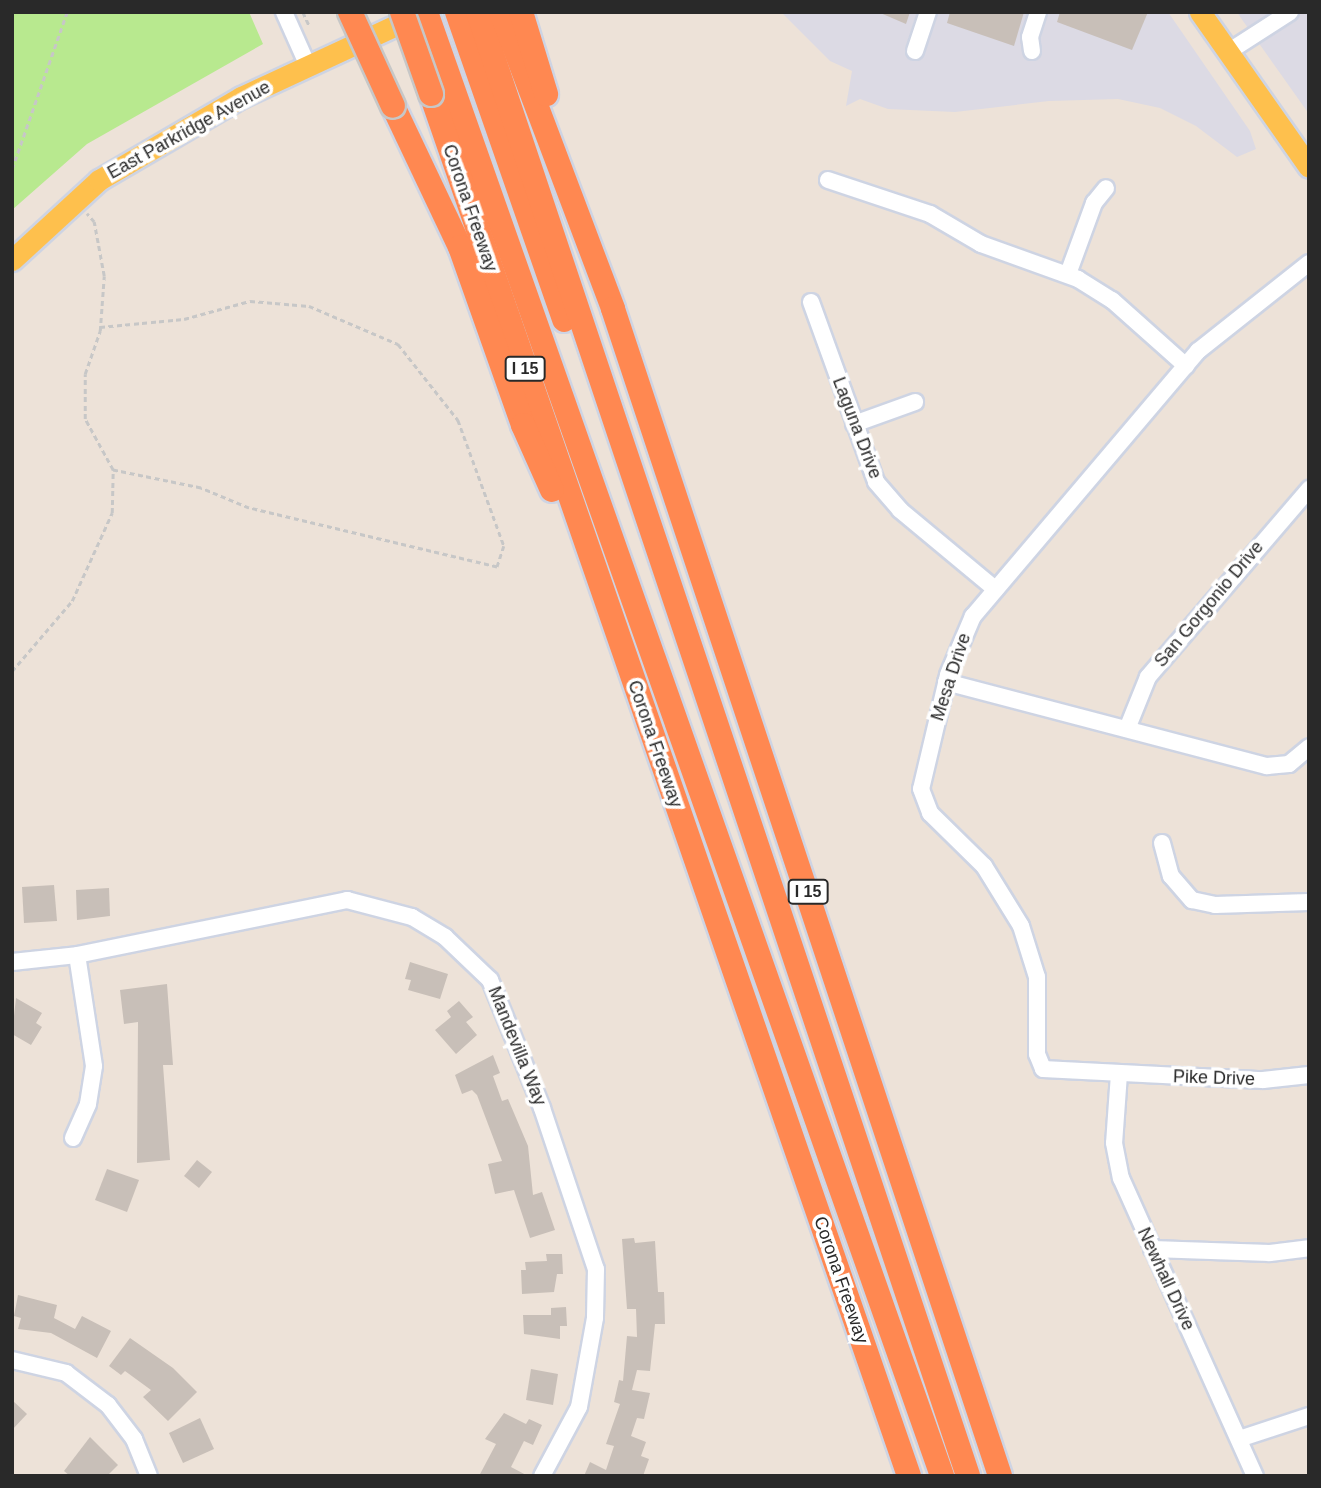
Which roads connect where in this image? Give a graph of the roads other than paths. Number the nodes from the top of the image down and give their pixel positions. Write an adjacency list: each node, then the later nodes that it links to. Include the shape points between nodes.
1 (284, 12): 17 (street)
2 (350, 12): 31 (highway, bridge, via 460,247 523,425)
3 (402, 12): 18 (highway, Corona Freeway / I 15, bridge)
4 (425, 12): 17 (main road, East Parkridge Avenue); 18 (highway)
5 (444, 12): 18 (highway)
6 (457, 12): 18 (highway)
7 (478, 12): 18 (highway)
8 (501, 12): 18 (highway, Corona Freeway / I 15)
9 (520, 12): 18 (highway)
10 (928, 12): 14 (street)
11 (1038, 12): 15 (street, via 1030,37)
12 (1200, 12): 16 (main road)
13 (1290, 12): 16 (street)
14 (915, 51)
15 (1032, 51)
16 (1228, 51): 19 (main road)
17 (308, 66): 22 (main road, East Parkridge Avenue, via 221,108 99,180)
18 (483, 75): 31 (highway, Corona Freeway / I 15); 50 (highway, via 662,674); 51 (highway, via 614,464 701,669 842,1108); 52 (highway, I 15, via 613,309)
19 (1309, 167)
20 (828, 180): 24 (street, via 930,214 981,244)
21 (1106, 188): 24 (street, via 1094,203)
22 (12, 260)
23 (1309, 263): 26 (street, Mesa Drive, via 1223,328)
24 (1068, 274): 26 (street, via 1112,300)
25 (811, 302): 28 (street, Laguna Drive)
26 (1186, 366): 30 (street, Mesa Drive)
27 (915, 402): 28 (street)
28 (854, 424): 30 (street, Laguna Drive, via 869,468 886,495)
29 (1309, 489): 33 (street, San Gorgonio Drive, via 1148,677)
30 (995, 589): 32 (street, Mesa Drive, via 965,630)
31 (620, 644): 49 (highway, Corona Freeway / I 15)
32 (946, 682): 33 (street); 39 (street, Mesa Drive, via 922,774 922,796 934,819 999,885 1021,926 1037,977 1039,1064 1048,1072)
33 (1127, 729): 34 (street, via 1281,766 1296,761)
34 (1309, 747)
35 (1162, 843): 36 (street, via 1180,891 1192,901 1215,905)
36 (1309, 902)
37 (77, 955): 38 (street, Mandevilla Way); 41 (street, via 94,1066 89,1104); 48 (street, Mandevilla Way, via 347,900 412,916 445,937 491,980 542,1108 596,1269 595,1318 579,1407)
38 (12, 962)
39 (1119, 1074): 40 (street, Pike Drive, via 1263,1080); 43 (street, Newhall Drive, via 1115,1156)
40 (1309, 1074)
41 (74, 1138)
42 (1309, 1248): 43 (street, via 1270,1253)
43 (1152, 1249): 46 (street, Newhall Drive)
44 (12, 1360): 47 (street, via 66,1373 108,1405 134,1439)
45 (1309, 1416): 46 (street)
46 (1239, 1439): 53 (street, Newhall Drive)
47 (149, 1476)
48 (542, 1476)
49 (909, 1476)
50 (942, 1476)
51 (968, 1476)
52 (1000, 1476)
53 (1255, 1476)

